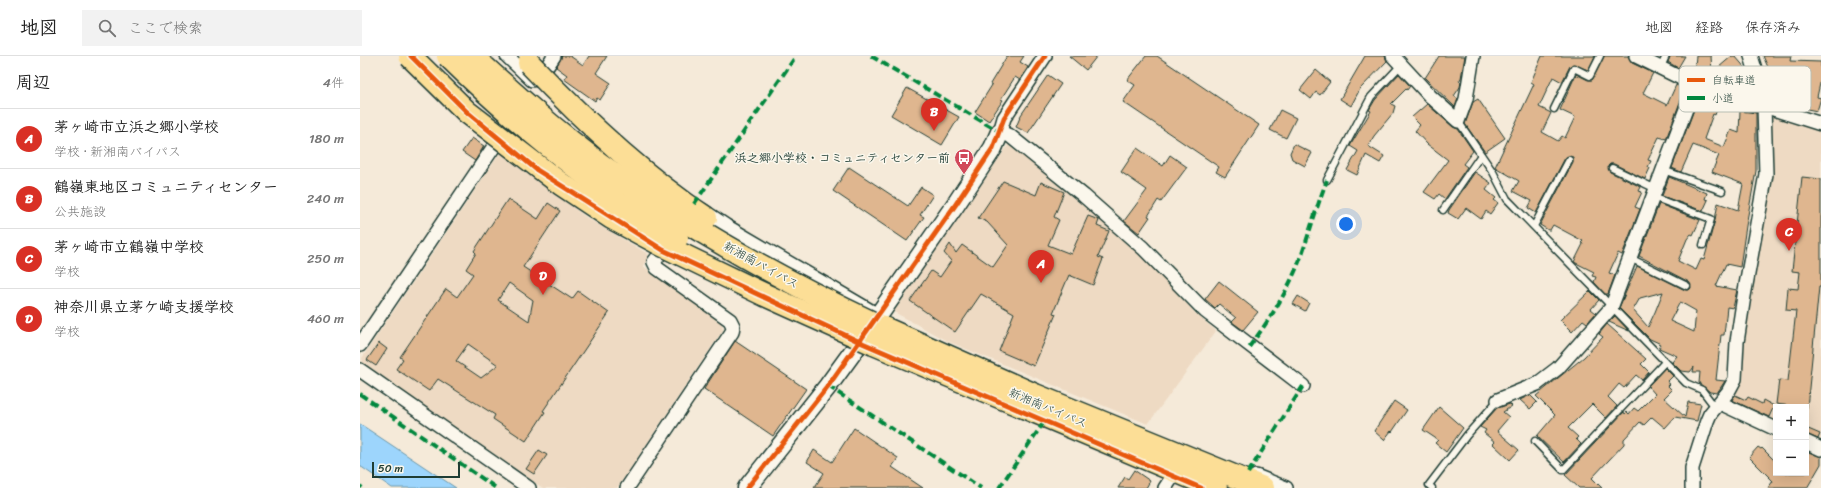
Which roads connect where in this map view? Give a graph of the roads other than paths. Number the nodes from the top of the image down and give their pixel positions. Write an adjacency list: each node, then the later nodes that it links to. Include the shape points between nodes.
1 (411, 56): 24 (highway, bridge, via 466,112)
2 (423, 56): 24 (highway, bridge)
3 (448, 56): 39 (highway, 新湘南バイパス, bridge, via 544,142 641,216 779,295)
4 (472, 56): 39 (highway, 新湘南バイパス, bridge, via 571,142 655,202)
5 (507, 56): 16 (street)
6 (554, 56): 16 (street)
7 (1045, 56): 23 (street, via 1004,118)
8 (1473, 56): 21 (street, via 1466,99)
9 (1600, 56): 17 (lane, via 1590,76 1574,68)
10 (1636, 56): 14 (street)
11 (1666, 56): 14 (lane)
12 (526, 58): 39 (highway, bridge, via 595,129 640,168 692,209 748,246 802,277)
13 (1397, 61): 21 (street); 29 (lane, via 1371,97)
14 (1660, 69): 15 (street)
15 (1679, 78)
16 (536, 83): 39 (street, via 589,128)
17 (1554, 109)
18 (1685, 112): 28 (street)
19 (1764, 112): 45 (street, via 1766,174 1737,342 1735,379)
20 (1783, 112): 22 (street)
21 (1458, 121): 25 (lane)
22 (1821, 124)
23 (1000, 132): 39 (street, via 993,148); 43 (street, via 1010,136 1131,238 1205,312)
24 (496, 135): 35 (street, via 537,170); 39 (highway, bridge, via 612,218 662,245 766,296); 40 (street)
25 (1481, 155): 32 (lane); 33 (lane, via 1507,199)
26 (1570, 160): 33 (lane)
27 (1612, 168): 31 (lane)
28 (1663, 170): 30 (lane); 31 (street)
29 (1327, 180)
30 (1722, 191)
31 (1654, 193): 34 (lane, via 1711,218); 36 (street)
32 (1443, 210)
33 (1534, 226): 38 (lane)
34 (1703, 245)
35 (663, 250): 39 (street); 52 (street, via 654,262 657,268 730,320 733,326 732,332)
36 (1630, 258): 37 (lane); 38 (street)
37 (1687, 286)
38 (1611, 308): 41 (lane); 44 (street, via 1558,368 1537,384)
39 (872, 332): 50 (street); 53 (street); 56 (highway, 新湘南バイパス); 57 (highway, 新湘南バイパス); 58 (street, via 931,341 1056,395)
40 (360, 345)
41 (1665, 362): 45 (lane, via 1686,383 1702,390); 47 (lane, via 1563,470)
42 (360, 370): 51 (street)
43 (1303, 386)
44 (1498, 400): 59 (lane, via 1467,435 1429,486)
45 (1717, 405): 46 (street); 60 (street, via 1707,421 1692,468)
46 (1773, 428)
47 (1535, 441)
48 (1809, 443): 49 (street)
49 (1821, 449)
50 (1173, 476): 54 (street); 55 (street)
51 (529, 488)
52 (627, 488)
53 (747, 488)
54 (1165, 488)
55 (1202, 488)
56 (1216, 488)
57 (1263, 488)
58 (1286, 488)
59 (1432, 488)
60 (1692, 488)

